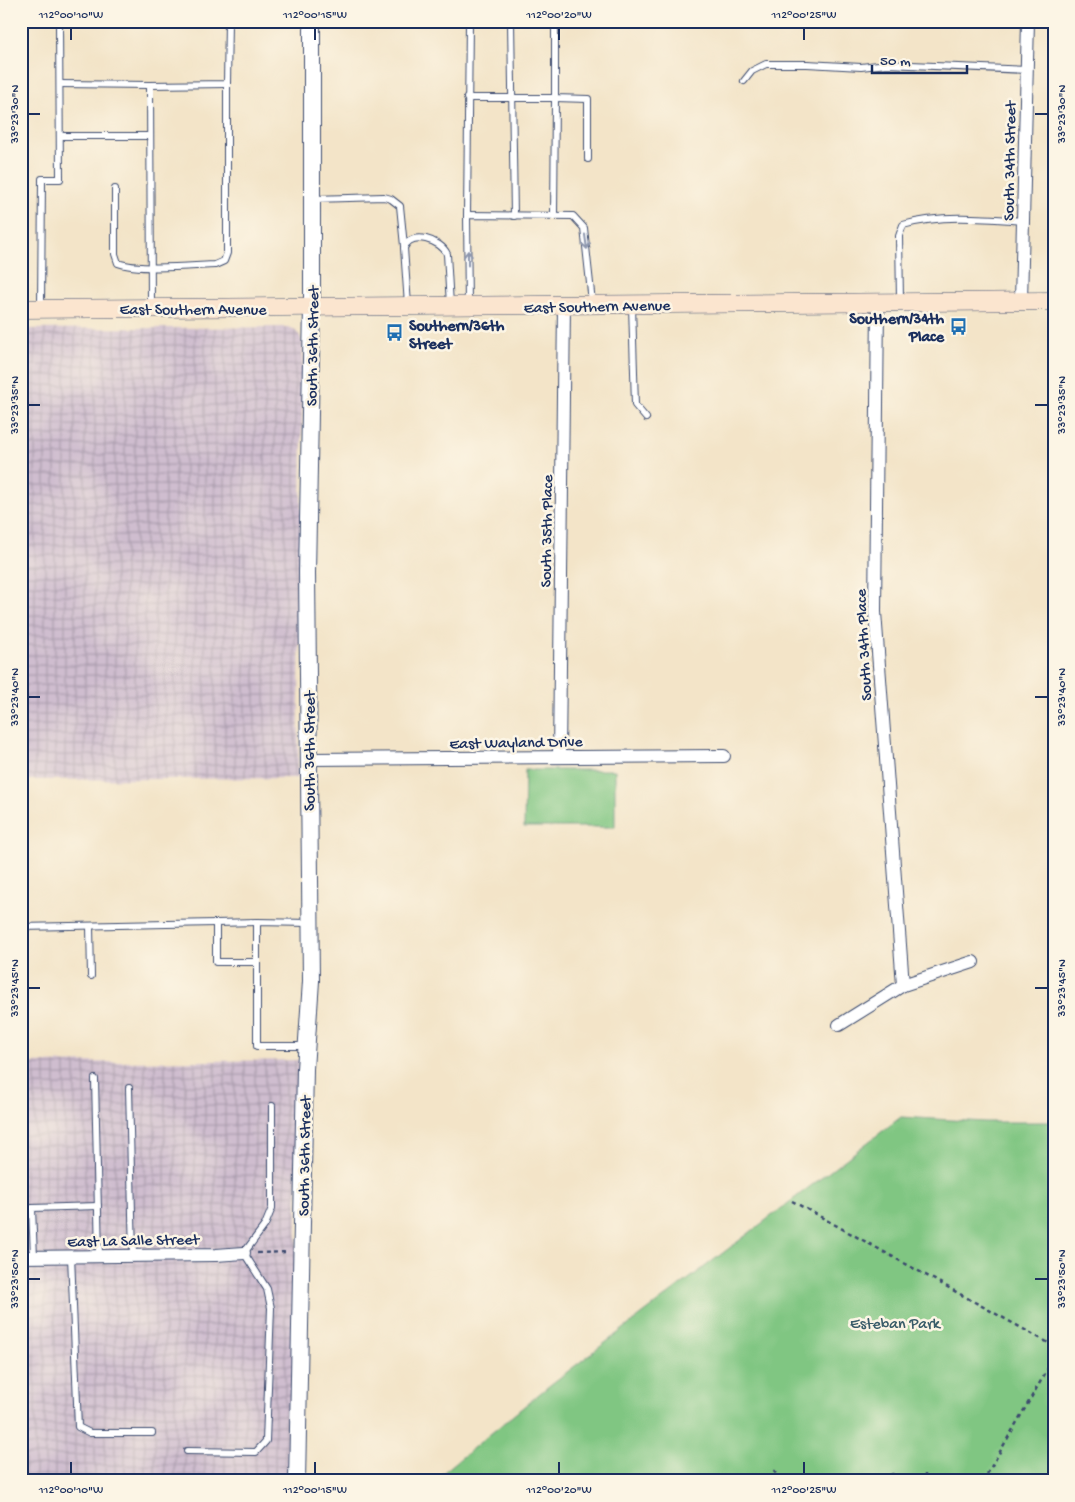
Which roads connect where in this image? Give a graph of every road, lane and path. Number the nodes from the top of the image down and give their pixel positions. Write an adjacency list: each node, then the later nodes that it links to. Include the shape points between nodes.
1 (59, 21): 10 (lane)
2 (228, 21): 11 (lane)
3 (312, 21): 20 (street, South 36th Street)
4 (469, 21): 13 (lane)
5 (511, 21): 14 (lane)
6 (555, 21): 15 (lane)
7 (1028, 21): 8 (street, South 34th Street)
8 (1026, 70): 9 (lane, via 887,64 861,67 766,64 752,71); 24 (street, South 34th Street)
9 (744, 80)
10 (60, 84): 12 (lane); 16 (lane)
11 (227, 84): 12 (lane); 26 (lane, via 227,253 224,261 215,265)
12 (150, 85): 17 (lane)
13 (467, 98): 14 (lane); 21 (lane)
14 (513, 98): 15 (lane); 22 (lane)
15 (555, 98): 18 (lane, via 588,99); 23 (lane)
16 (60, 136): 17 (lane); 39 (lane, via 60,178 42,179)
17 (150, 136): 26 (lane)
18 (588, 159)
19 (115, 189): 26 (lane, via 115,254 118,264)
20 (312, 199): 25 (lane, via 391,199 400,206); 34 (street, South 36th Street)
21 (467, 215): 22 (lane); 37 (lane, one-way to 21)
22 (514, 216): 23 (lane)
23 (554, 216): 33 (lane, one-way to 33, via 573,216 584,228)
24 (1023, 221): 27 (street, South 34th Street); 30 (lane, via 924,219 903,225 899,236)
25 (404, 248): 35 (lane); 36 (lane, via 406,242 421,238 445,249)
26 (151, 267): 38 (lane)
27 (1021, 301): 28 (main road, East Southern Avenue); 30 (main road, East Southern Avenue)
28 (1054, 301)
29 (878, 302): 30 (main road, East Southern Avenue); 31 (main road, East Southern Avenue); 53 (street, South 34th Place, via 875,612)
30 (900, 302)
31 (632, 304): 33 (main road, East Southern Avenue); 41 (lane, via 635,405)
32 (564, 305): 33 (main road, East Southern Avenue); 37 (main road, East Southern Avenue); 43 (street, South 35th Place)
33 (593, 305)
34 (312, 307): 35 (main road, East Southern Avenue); 38 (main road, East Southern Avenue); 44 (street, South 36th Street, via 307,572)
35 (408, 307): 36 (main road, East Southern Avenue)
36 (450, 307): 37 (main road, East Southern Avenue)
37 (468, 307)
38 (150, 308): 39 (main road, East Southern Avenue)
39 (40, 309): 40 (main road, East Southern Avenue)
40 (21, 310)
41 (646, 418)
42 (724, 756): 43 (street, East Wayland Drive)
43 (559, 757): 44 (street, East Wayland Drive)
44 (308, 759): 46 (street, South 36th Street)
45 (257, 922): 46 (lane); 47 (lane); 50 (lane)
46 (310, 923): 55 (street, South 36th Street, via 311,981)
47 (216, 924): 48 (lane); 50 (lane, via 216,962)
48 (90, 926): 49 (lane); 52 (lane)
49 (21, 928)
50 (256, 962): 55 (lane, via 257,1046)
51 (973, 962): 53 (street)
52 (91, 976)
53 (903, 985): 54 (street)
54 (839, 1025)
55 (306, 1046): 74 (street, South 36th Street)
56 (95, 1079): 60 (lane)
57 (129, 1088): 65 (lane)
58 (272, 1106): 62 (lane, via 272,1208 265,1225)
59 (792, 1202): 67 (path)
60 (98, 1206): 64 (lane); 66 (lane, via 32,1208)
61 (295, 1252): 62 (path)
62 (244, 1253): 65 (street, East La Salle Street); 70 (lane, via 267,1289 271,1308 266,1441 256,1452)
63 (71, 1256): 64 (street, East La Salle Street); 66 (street, East La Salle Street); 69 (lane, via 78,1427 90,1433)
64 (99, 1256): 65 (street, East La Salle Street)
65 (133, 1256)
66 (28, 1257)
67 (1054, 1346)
68 (1054, 1358): 78 (path)
69 (152, 1433)
70 (187, 1451)
71 (774, 1470): 75 (path)
72 (892, 1473): 76 (path)
73 (925, 1474): 77 (path)
74 (297, 1481)
75 (779, 1481)
76 (893, 1481)
77 (925, 1481)
78 (982, 1481)

